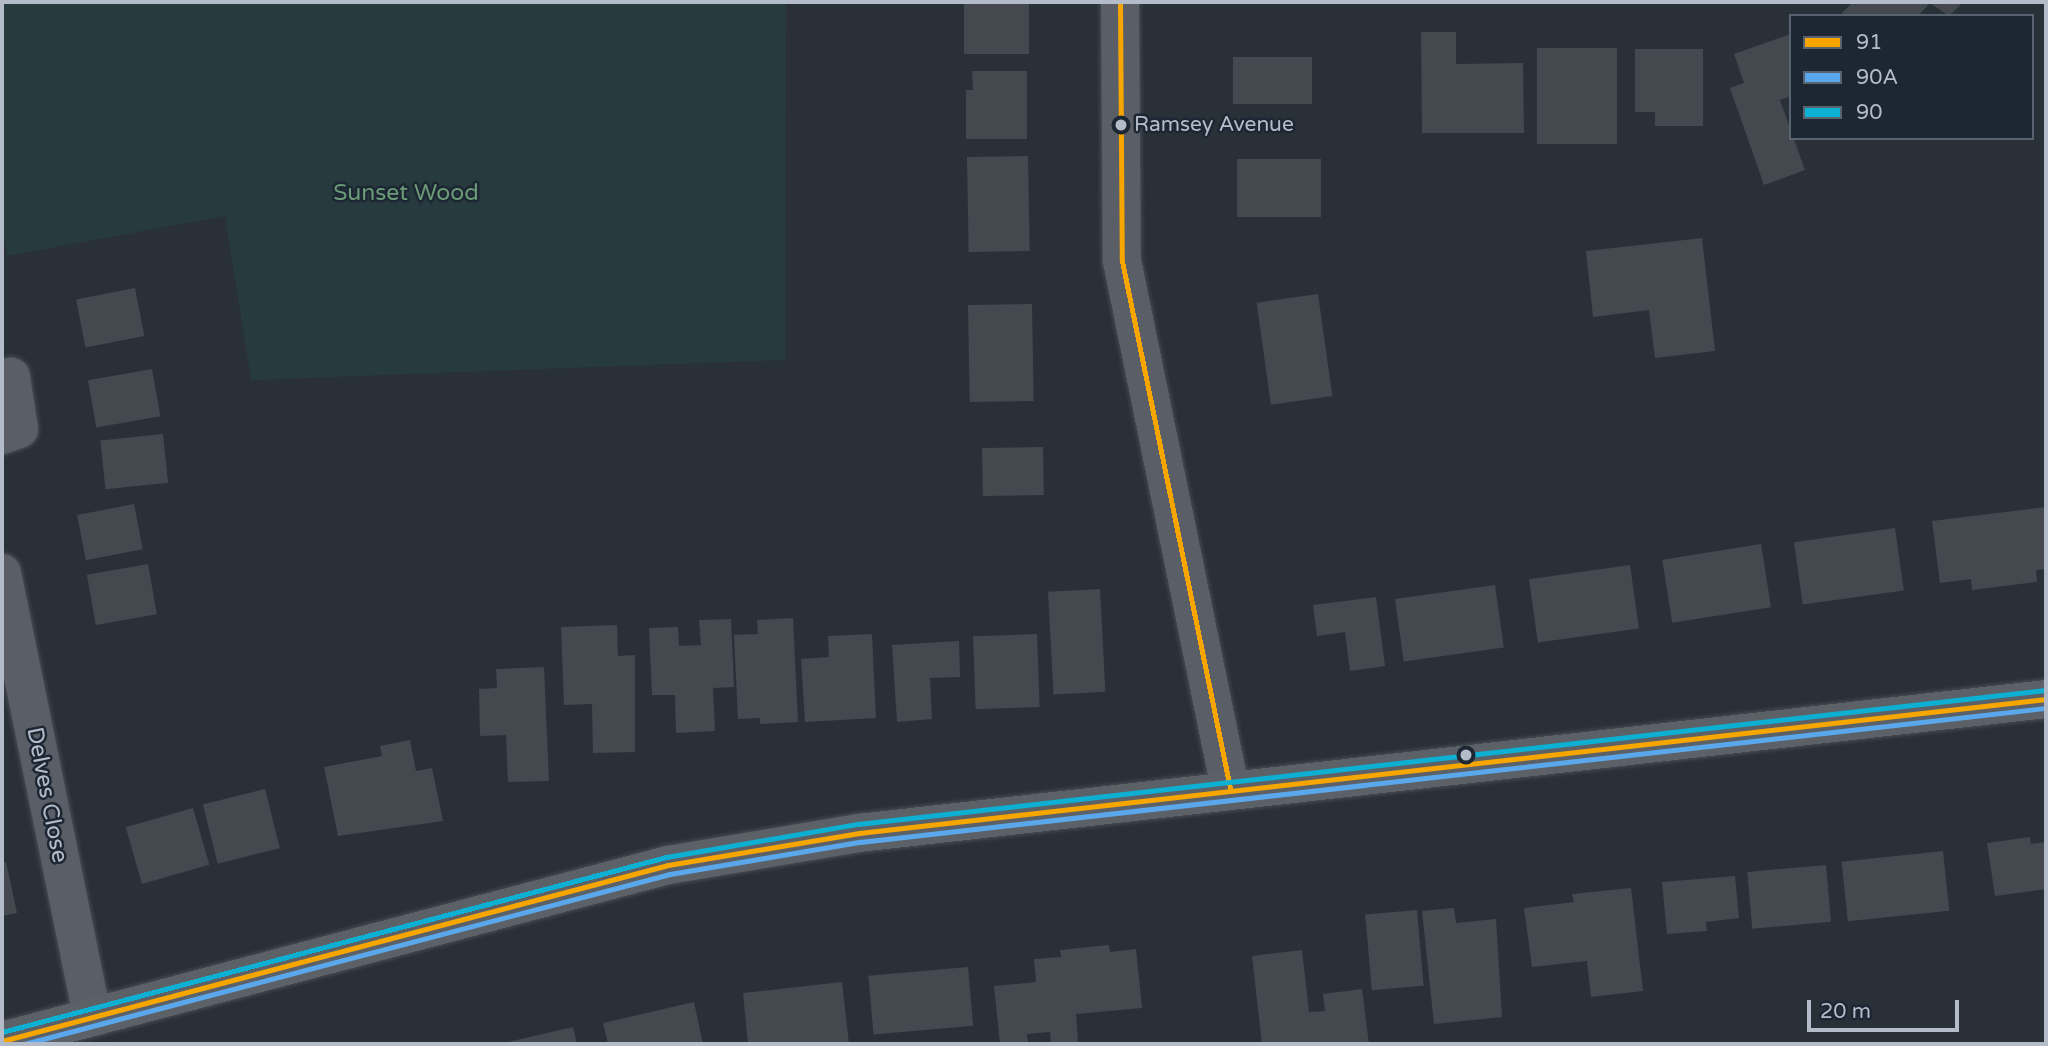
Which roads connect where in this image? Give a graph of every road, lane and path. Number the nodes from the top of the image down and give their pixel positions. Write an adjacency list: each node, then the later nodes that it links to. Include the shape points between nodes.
1 (1120, 2): 6 (street, via 1122,261)
2 (11, 377): 3 (street, via 19,429)
3 (2, 435)
4 (2, 573): 7 (street, Delves Close)
5 (2046, 699): 6 (main road)
6 (1230, 789): 7 (main road, via 859,833 668,865)
7 (92, 1017): 8 (main road)
8 (2, 1041)

